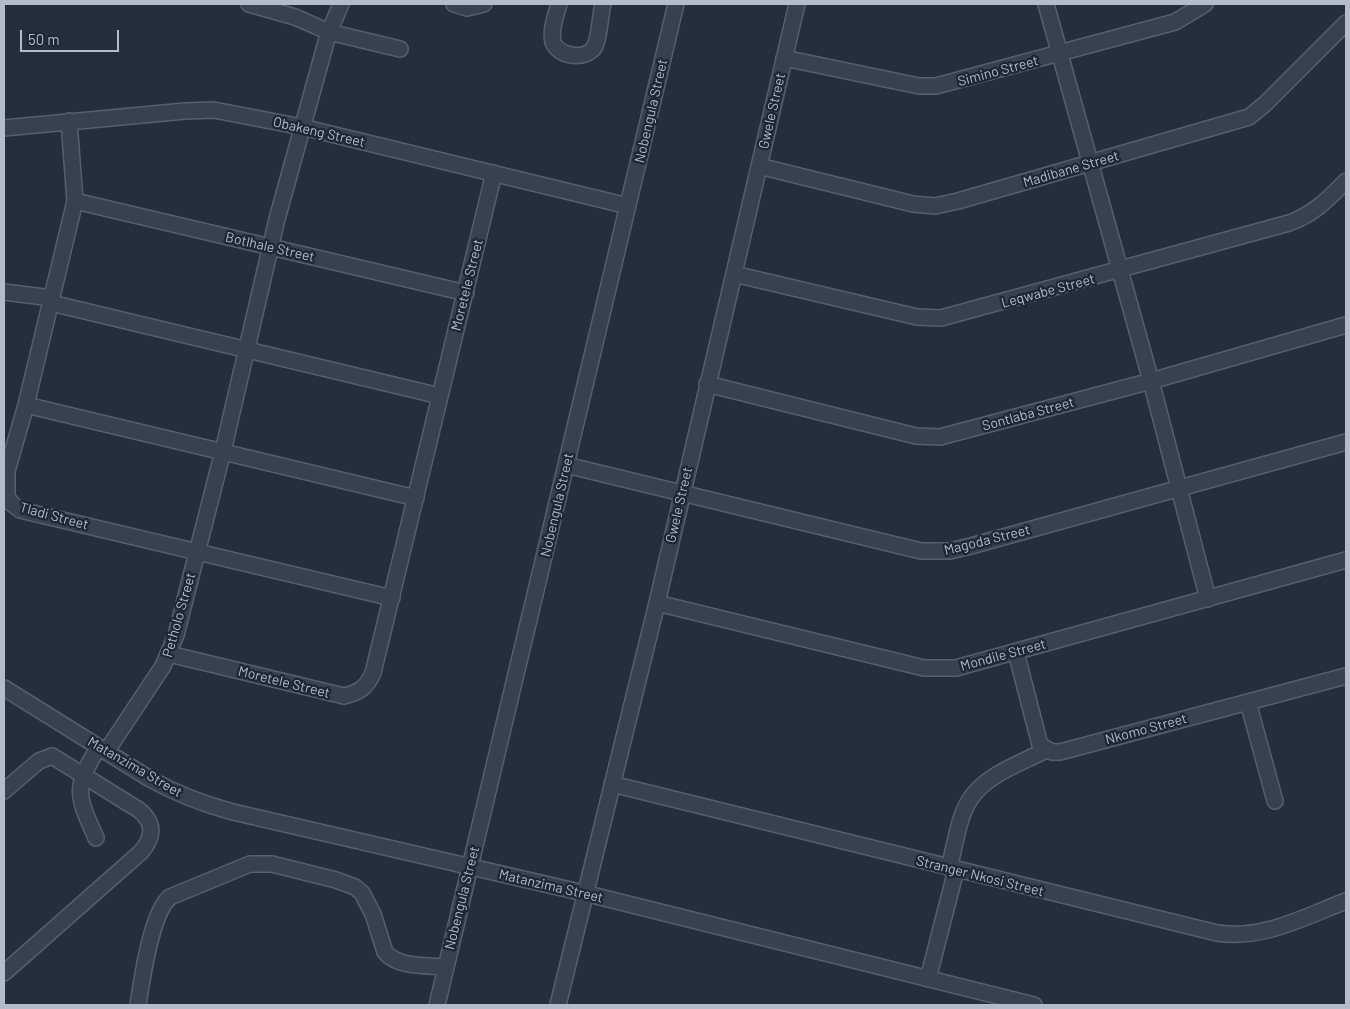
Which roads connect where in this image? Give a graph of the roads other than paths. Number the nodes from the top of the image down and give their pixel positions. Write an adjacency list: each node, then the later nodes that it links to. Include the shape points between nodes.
1 (249, 4): 12 (street, via 296,17)
2 (341, 4): 12 (street, Petholo Street)
3 (454, 4): 4 (street, via 467,8)
4 (484, 4)
5 (559, 4): 6 (street, via 552,36 554,45 562,52 580,55 594,47)
6 (602, 4)
7 (676, 4): 24 (street, Nobengula Street)
8 (797, 4): 15 (street, Gwele Street)
9 (1046, 4): 14 (street)
10 (1205, 4): 14 (street, Simino Street, via 1175,22)
11 (1346, 23): 19 (street, Madibane Street, via 1249,116)
12 (329, 32): 13 (street); 17 (street, Petholo Street)
13 (400, 49)
14 (1061, 54): 15 (street, Simino Street, via 926,87); 19 (street)
15 (784, 58): 20 (street, Gwele Street)
16 (70, 121): 17 (street, Obakeng Street, via 214,110); 18 (street, Obakeng Street); 23 (street, Tladi Street)
17 (302, 126): 21 (street, Obakeng Street); 25 (street, Petholo Street)
18 (4, 128)
19 (1091, 163): 20 (street, Madibane Street, via 935,206 913,204); 26 (street)
20 (759, 166): 27 (street, Gwele Street)
21 (494, 173): 24 (street, Obakeng Street); 29 (street, Moretele Street)
22 (1346, 181): 26 (street, Leqwabe Street, via 1321,206 1303,218)
23 (75, 201): 25 (street, Botlhale Street); 30 (street, Tladi Street)
24 (628, 206): 39 (street, Nobengula Street)
25 (270, 247): 29 (street, Botlhale Street); 32 (street, Petholo Street)
26 (1120, 271): 27 (street, Leqwabe Street, via 955,316 929,319); 33 (street)
27 (734, 274): 34 (street, Gwele Street)
28 (4, 292): 30 (street)
29 (466, 293): 35 (street, Moretele Street)
30 (52, 300): 32 (street); 36 (street, Tladi Street)
31 (1346, 325): 33 (street, Sontlaba Street)
32 (247, 350): 35 (street); 38 (street, Petholo Street)
33 (1151, 380): 34 (street, Sontlaba Street, via 950,435 928,438); 41 (street)
34 (707, 384): 42 (street, Gwele Street)
35 (440, 396): 43 (street, Moretele Street)
36 (26, 405): 38 (street); 40 (street, Tladi Street)
37 (1346, 442): 41 (street, Magoda Street)
38 (223, 451): 43 (street); 44 (street, Petholo Street)
39 (566, 465): 42 (street, Magoda Street); 61 (street, Nobengula Street)
40 (5, 470): 44 (street, Tladi Street, via 7,496 20,510)
41 (1180, 488): 42 (street, Magoda Street, via 971,546 934,552); 47 (street)
42 (682, 494): 48 (street, Gwele Street)
43 (416, 498): 46 (street, Moretele Street)
44 (197, 551): 46 (street); 50 (street, Petholo Street)
45 (1346, 560): 47 (street, Mondile Street)
46 (392, 598): 50 (street, Moretele Street, via 373,673 367,686 357,693 344,696)
47 (1208, 599): 49 (street, Mondile Street)
48 (657, 603): 49 (street, Mondile Street, via 924,668 956,668); 57 (street, Gwele Street)
49 (1016, 652): 55 (street, via 1040,745)
50 (169, 654): 54 (street, Petholo Street, via 164,666)
51 (1346, 676): 53 (street, Nkomo Street)
52 (4, 688): 54 (street, Matanzima Street)
53 (1248, 702): 55 (street, Nkomo Street, via 1060,752); 59 (street)
54 (102, 750): 56 (street, Petholo Street); 61 (street, Matanzima Street, via 173,792 199,802)
55 (1046, 750): 62 (street, via 994,777 970,798 963,814)
56 (82, 776): 58 (street, via 56,758 45,758); 60 (street, via 80,798); 66 (street, via 147,817 151,825 150,841)
57 (612, 784): 62 (street, Stranger Nkosi Street); 63 (street, Gwele Street)
58 (4, 791)
59 (1276, 801)
60 (96, 838)
61 (470, 866): 63 (street, Matanzima Street); 65 (street, Nobengula Street)
62 (953, 869): 64 (street, Stranger Nkosi Street, via 1235,936 1266,931); 67 (street)
63 (584, 893): 67 (street, Matanzima Street); 70 (street, Gwele Street)
64 (1346, 901)
65 (446, 967): 68 (street, via 399,962 391,958 385,952 368,903 355,887 272,864 250,864 170,896 162,903); 69 (street, Nobengula Street)
66 (4, 973)
67 (928, 979): 71 (street, Matanzima Street)
68 (138, 1005)
69 (437, 1005)
70 (558, 1005)
71 (1034, 1005)

